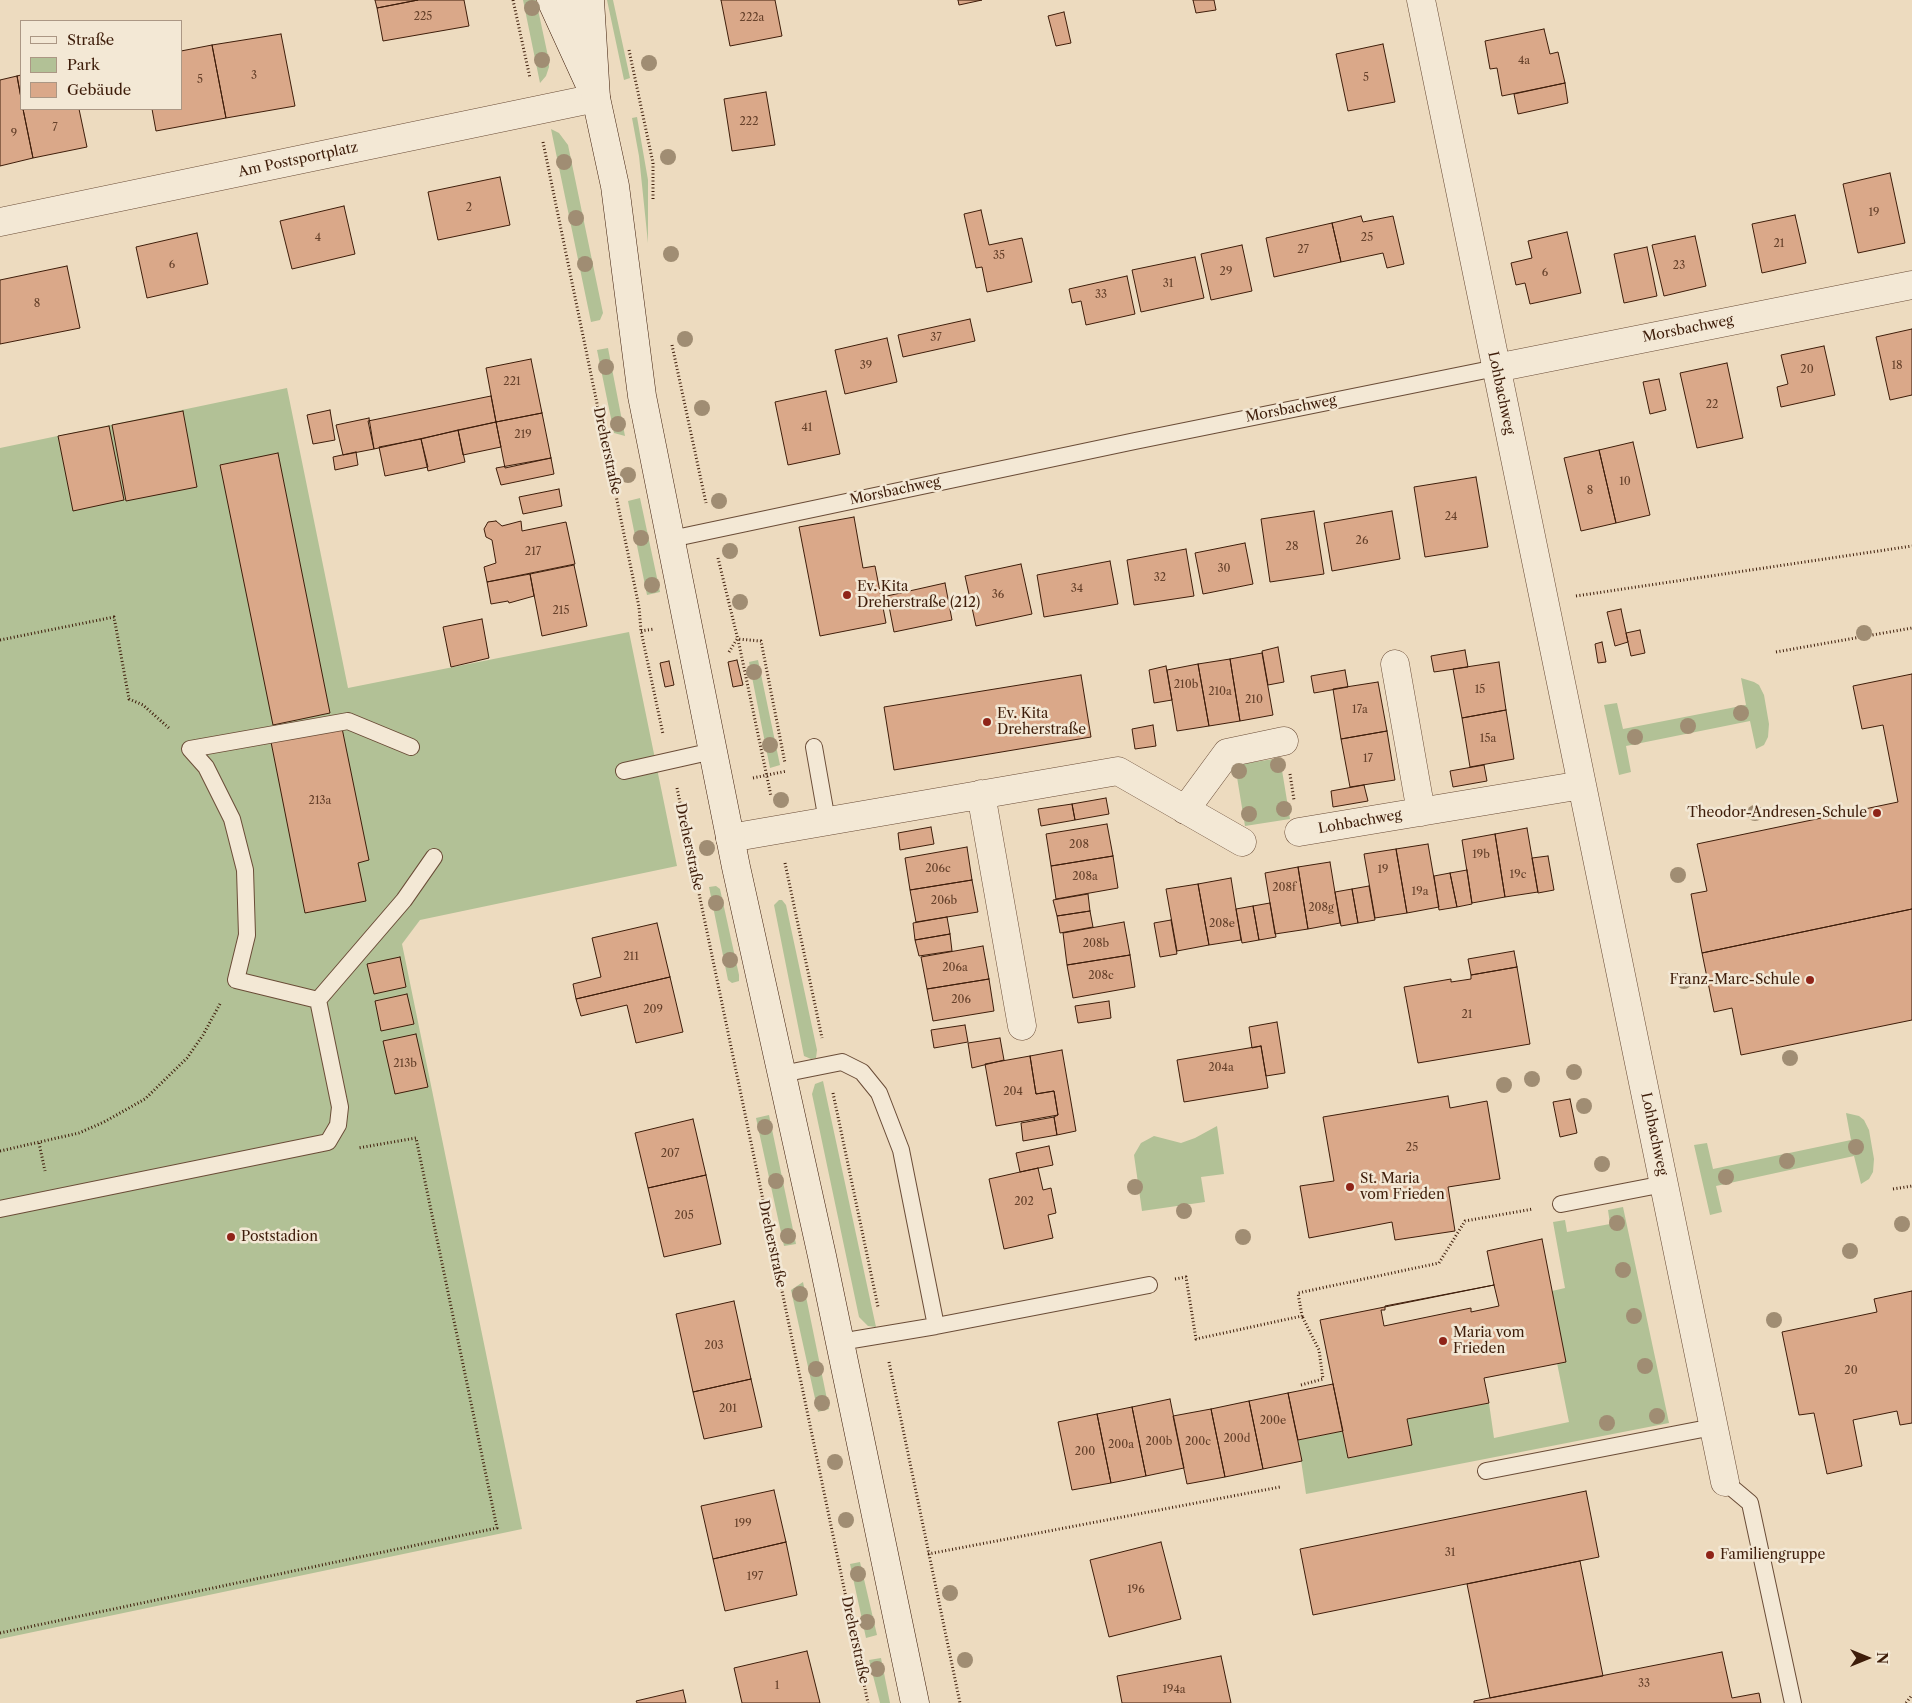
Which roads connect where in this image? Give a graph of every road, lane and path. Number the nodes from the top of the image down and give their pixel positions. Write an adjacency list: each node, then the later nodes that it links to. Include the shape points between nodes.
1 (513, 0): 8 (path, Dreherstraße)
2 (551, 0): 7 (street)
3 (570, 0): 7 (street)
4 (590, 0): 7 (street)
5 (1421, 0): 13 (street, Lohbachweg)
6 (628, 45): 9 (path, via 653,163)
7 (596, 98): 8 (street, Am Postsportplatz); 15 (street, via 615,186 642,396)
8 (536, 110): 10 (street, Am Postsportplatz); 20 (path, Dreherstraße, via 638,597)
9 (653, 210)
10 (0, 222)
11 (1912, 285): 13 (street, Morsbachweg)
12 (672, 342): 14 (path)
13 (1496, 368): 14 (lane, Morsbachweg); 17 (street, Lohbachweg)
14 (711, 530): 15 (lane, Morsbachweg); 21 (path)
15 (671, 539): 30 (street)
16 (1912, 546): 17 (path)
17 (1544, 601): 37 (street, Lohbachweg)
18 (659, 628): 20 (path)
19 (1912, 628): 24 (path)
20 (641, 631): 31 (path, Dreherstraße)
21 (737, 639): 23 (path); 32 (path, via 761,641); 34 (path)
22 (0, 640): 29 (path, via 114,617 130,699 152,713)
23 (729, 652)
24 (1776, 652)
25 (1396, 664): 40 (street, Lohbachweg)
26 (1284, 741): 39 (street, via 1227,753)
27 (411, 747): 29 (lane, via 348,721)
28 (814, 747): 41 (lane)
29 (190, 749): 47 (lane, via 206,767 232,819 245,870 247,935)
30 (712, 751): 31 (lane); 43 (street)
31 (671, 760): 33 (lane); 72 (path, Dreherstraße)
32 (787, 770): 34 (path); 36 (path)
33 (624, 771)
34 (766, 775): 35 (path); 44 (path)
35 (747, 779)
36 (789, 779)
37 (1582, 785): 40 (street, Lohbachweg); 54 (street, Lohbachweg)
38 (981, 794): 39 (street, via 1118,771); 41 (street); 49 (street)
39 (1185, 810): 45 (street)
40 (1421, 812): 42 (street, Lohbachweg)
41 (827, 821): 44 (street)
42 (1300, 832)
43 (730, 838): 44 (street); 51 (street)
44 (780, 838): 50 (path)
45 (1242, 842)
46 (434, 857): 48 (lane, via 404,900)
47 (236, 980): 48 (lane); 53 (path, via 228,983 218,1009 187,1058 145,1099 79,1133)
48 (318, 1000): 52 (lane, via 340,1107 338,1125)
49 (1022, 1026)
50 (828, 1065): 51 (lane); 61 (lane, via 842,1062 862,1072 879,1093 901,1150); 62 (path)
51 (782, 1074): 63 (street)
52 (332, 1136): 58 (lane, via 328,1142); 70 (path, via 357,1148 416,1138 497,1528)
53 (0, 1151)
54 (1664, 1184): 57 (lane); 65 (street, Lohbachweg)
55 (1912, 1186): 56 (path)
56 (1893, 1188)
57 (1561, 1204): 60 (path, via 1465,1221 1439,1263 1298,1293)
58 (0, 1209)
59 (1149, 1285): 60 (path, via 1186,1277 1196,1339); 61 (lane)
60 (1302, 1316): 64 (path, via 1318,1350 1323,1379)
61 (936, 1326): 62 (lane)
62 (884, 1335): 63 (lane); 69 (path)
63 (840, 1342): 73 (street)
64 (1301, 1385)
65 (1713, 1427): 66 (lane); 67 (street, Lohbachweg)
66 (1486, 1471)
67 (1725, 1482): 75 (lane, via 1750,1503)
68 (1280, 1487): 69 (path)
69 (928, 1554): 74 (path)
70 (0, 1632)
71 (1912, 1695): 76 (path)
72 (869, 1703)
73 (915, 1703)
74 (960, 1703)
75 (1793, 1703)
76 (1906, 1703)

